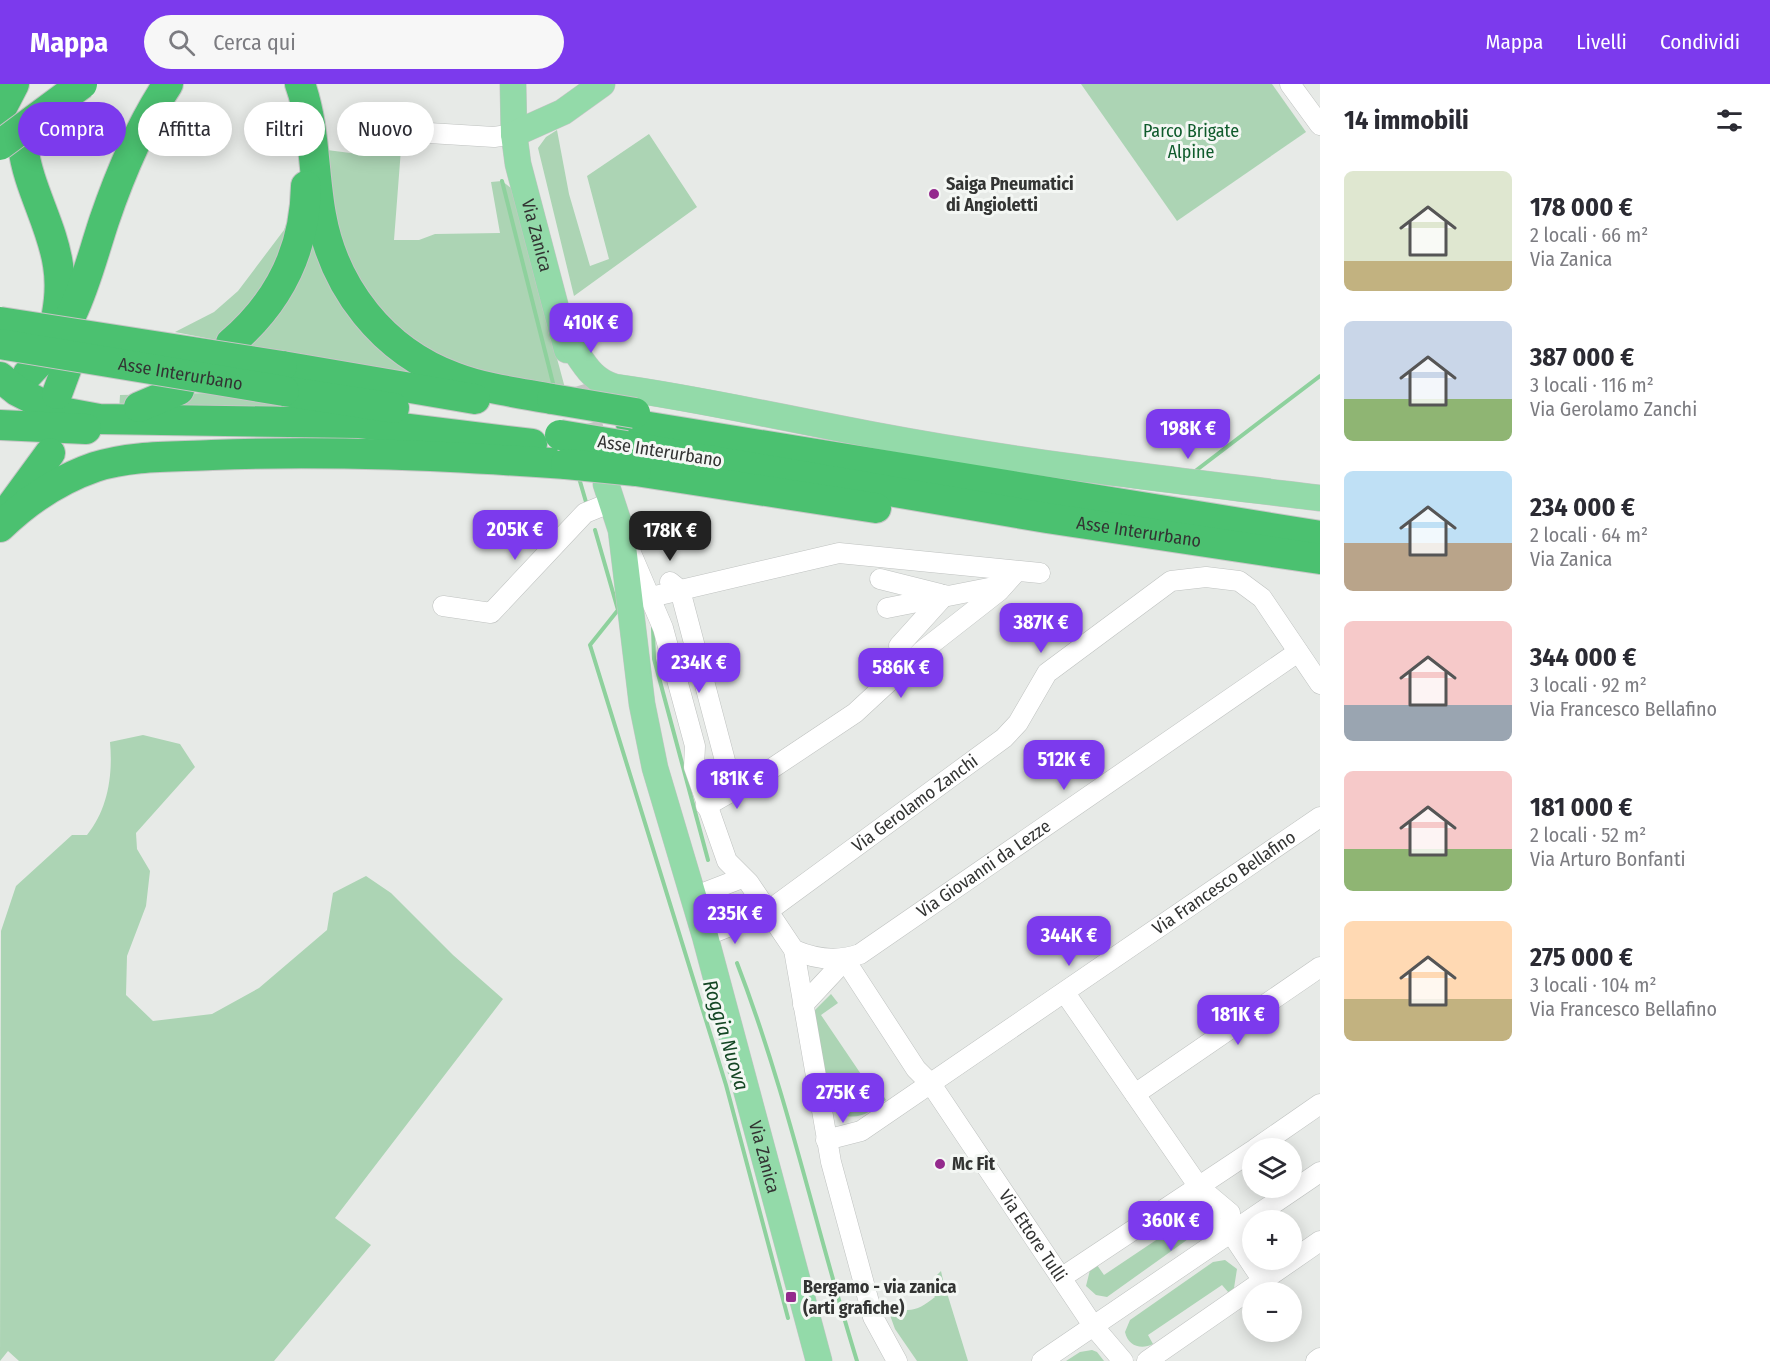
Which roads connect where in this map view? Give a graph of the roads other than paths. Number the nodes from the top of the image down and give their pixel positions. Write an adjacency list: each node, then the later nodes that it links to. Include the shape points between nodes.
1 (82, 84): 13 (highway, bridge)
2 (168, 84): 20 (highway, via 122,173 80,301)
3 (182, 84): 15 (highway, via 155,127 112,232)
4 (290, 84): 18 (highway, via 306,173 301,231 279,288 257,321)
5 (300, 84): 14 (highway)
6 (323, 84): 14 (highway)
7 (513, 84): 12 (main road, Via Zanica)
8 (602, 84): 12 (main road, via 563,112)
9 (1290, 84): 10 (street)
10 (1320, 125)
11 (434, 134): 12 (street, via 494,138)
12 (513, 134): 17 (main road, Via Zanica)
13 (11, 145): 20 (highway, via 30,180 58,265 59,308)
14 (315, 161): 24 (highway, via 316,188 328,246 346,289 373,322 404,350 446,374)
15 (86, 316)
16 (0, 322): 21 (highway, Asse Interurbano, bridge)
17 (562, 333): 24 (main road, Via Zanica); 28 (main road, via 574,345 590,375 615,387 698,398 908,441)
18 (231, 343)
19 (0, 344): 21 (highway, Asse Interurbano, bridge)
20 (39, 374): 26 (highway, via 17,391 56,411 99,418 306,420)
21 (283, 379): 24 (highway, Asse Interurbano)
22 (179, 390): 23 (highway)
23 (139, 407)
24 (563, 424): 26 (highway); 27 (highway, Asse Interurbano); 27 (highway, bridge); 32 (highway, via 417,455 316,453 131,460 96,467 70,478 29,501)
25 (0, 426): 26 (highway)
26 (413, 429)
27 (631, 442): 31 (highway, Asse Interurbano, via 860,496 932,499); 31 (highway, via 914,514 977,519); 33 (highway, Asse Interurbano, via 693,433)
28 (1320, 498)
29 (600, 502): 35 (main road, Via Zanica); 44 (street, via 492,613)
30 (0, 514): 32 (highway, via 42,446)
31 (1047, 518): 37 (highway, Asse Interurbano)
32 (0, 525)
33 (1237, 525): 34 (highway); 36 (highway, Asse Interurbano)
34 (1320, 528)
35 (621, 530): 41 (street, Via Zanica); 53 (main road, Via Zanica, via 646,727)
36 (1320, 537)
37 (1320, 559)
38 (1040, 573): 39 (street)
39 (1010, 578): 42 (street, via 839,553); 43 (street); 49 (street, via 855,713)
40 (880, 579): 43 (street)
41 (647, 589): 42 (street); 50 (street, Via Zanica, via 663,628 695,746 694,767)
42 (680, 590): 49 (street)
43 (945, 595): 45 (street); 46 (street)
44 (443, 606)
45 (887, 608)
46 (899, 646)
47 (1298, 652): 48 (street, Via Gerolamo Zanchi); 54 (street, Via Gerolamo Zanchi, via 1262,598 1239,581 1206,577 1171,581 1047,673 1018,723 1004,738); 57 (street, Via Giovanni da Lezze, via 869,948)
48 (1320, 684)
49 (741, 787): 50 (street)
50 (706, 806): 52 (street, Via Zanica, via 727,861)
51 (1320, 818): 59 (street, Via Francesco Bellafino)
52 (742, 878): 53 (street); 54 (street)
53 (693, 897): 55 (main road, Via Zanica)
54 (768, 911): 55 (street, Via Gerolamo Zanchi); 56 (street)
55 (705, 936): 75 (main road, Via Zanica)
56 (794, 950): 57 (street, via 808,956); 60 (street)
57 (845, 960): 60 (street, Via Giovanni da Lezze); 61 (street, Via Ettore Tulli, via 916,1069)
58 (1320, 967): 62 (street)
59 (1065, 993): 61 (street, Via Francesco Bellafino); 62 (street)
60 (803, 1005): 65 (street)
61 (931, 1084): 65 (street, Via Francesco Bellafino, via 861,1131); 71 (street, Via Ettore Tulli)
62 (1135, 1094): 68 (street)
63 (1320, 1104): 64 (street)
64 (1271, 1138)
65 (826, 1140): 76 (street, via 873,1317)
66 (1242, 1158): 68 (street)
67 (1320, 1172): 69 (street)
68 (1199, 1187): 69 (street, via 1215,1232); 71 (street)
69 (1231, 1233): 72 (street); 73 (street)
70 (1320, 1241): 72 (street)
71 (1061, 1278): 73 (street, Via Ettore Tulli)
72 (1263, 1281): 79 (street)
73 (1094, 1327): 77 (street); 78 (street, Via Ettore Tulli)
74 (1320, 1358): 80 (street)
75 (819, 1361)
76 (897, 1361)
77 (1041, 1361)
78 (1123, 1361)
79 (1147, 1361)
80 (1316, 1361)

